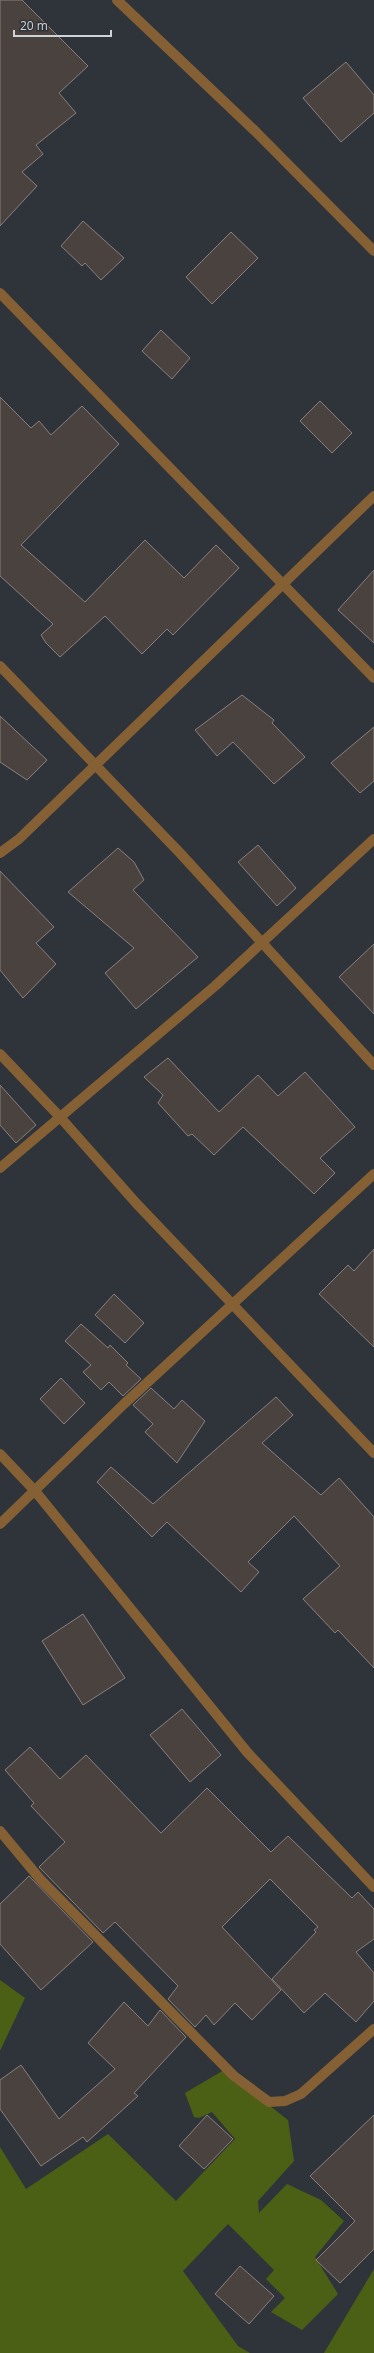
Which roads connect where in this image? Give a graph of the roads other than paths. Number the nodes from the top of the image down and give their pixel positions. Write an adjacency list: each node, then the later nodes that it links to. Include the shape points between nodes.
1 (117, 0): 2 (street, via 255,131)
2 (374, 251)
3 (0, 293): 5 (street)
4 (374, 496): 5 (street)
5 (282, 585): 7 (street); 8 (street)
6 (0, 666): 8 (street)
7 (374, 678)
8 (95, 765): 10 (street, via 19,839); 11 (street)
9 (374, 839): 11 (street)
10 (0, 853)
11 (262, 943): 13 (street); 14 (street)
12 (0, 1054): 14 (street)
13 (374, 1065)
14 (60, 1117): 15 (street); 17 (street, via 136,1204)
15 (0, 1168)
16 (374, 1174): 17 (street)
17 (232, 1305): 18 (street); 20 (street, via 124,1404)
18 (374, 1453)
19 (0, 1454): 20 (street)
20 (35, 1491): 21 (street); 23 (street, via 247,1752)
21 (0, 1524)
22 (2, 1836): 24 (street, via 40,1879 229,2070 269,2102 284,2101 301,2094)
23 (374, 1887)
24 (374, 2029)

